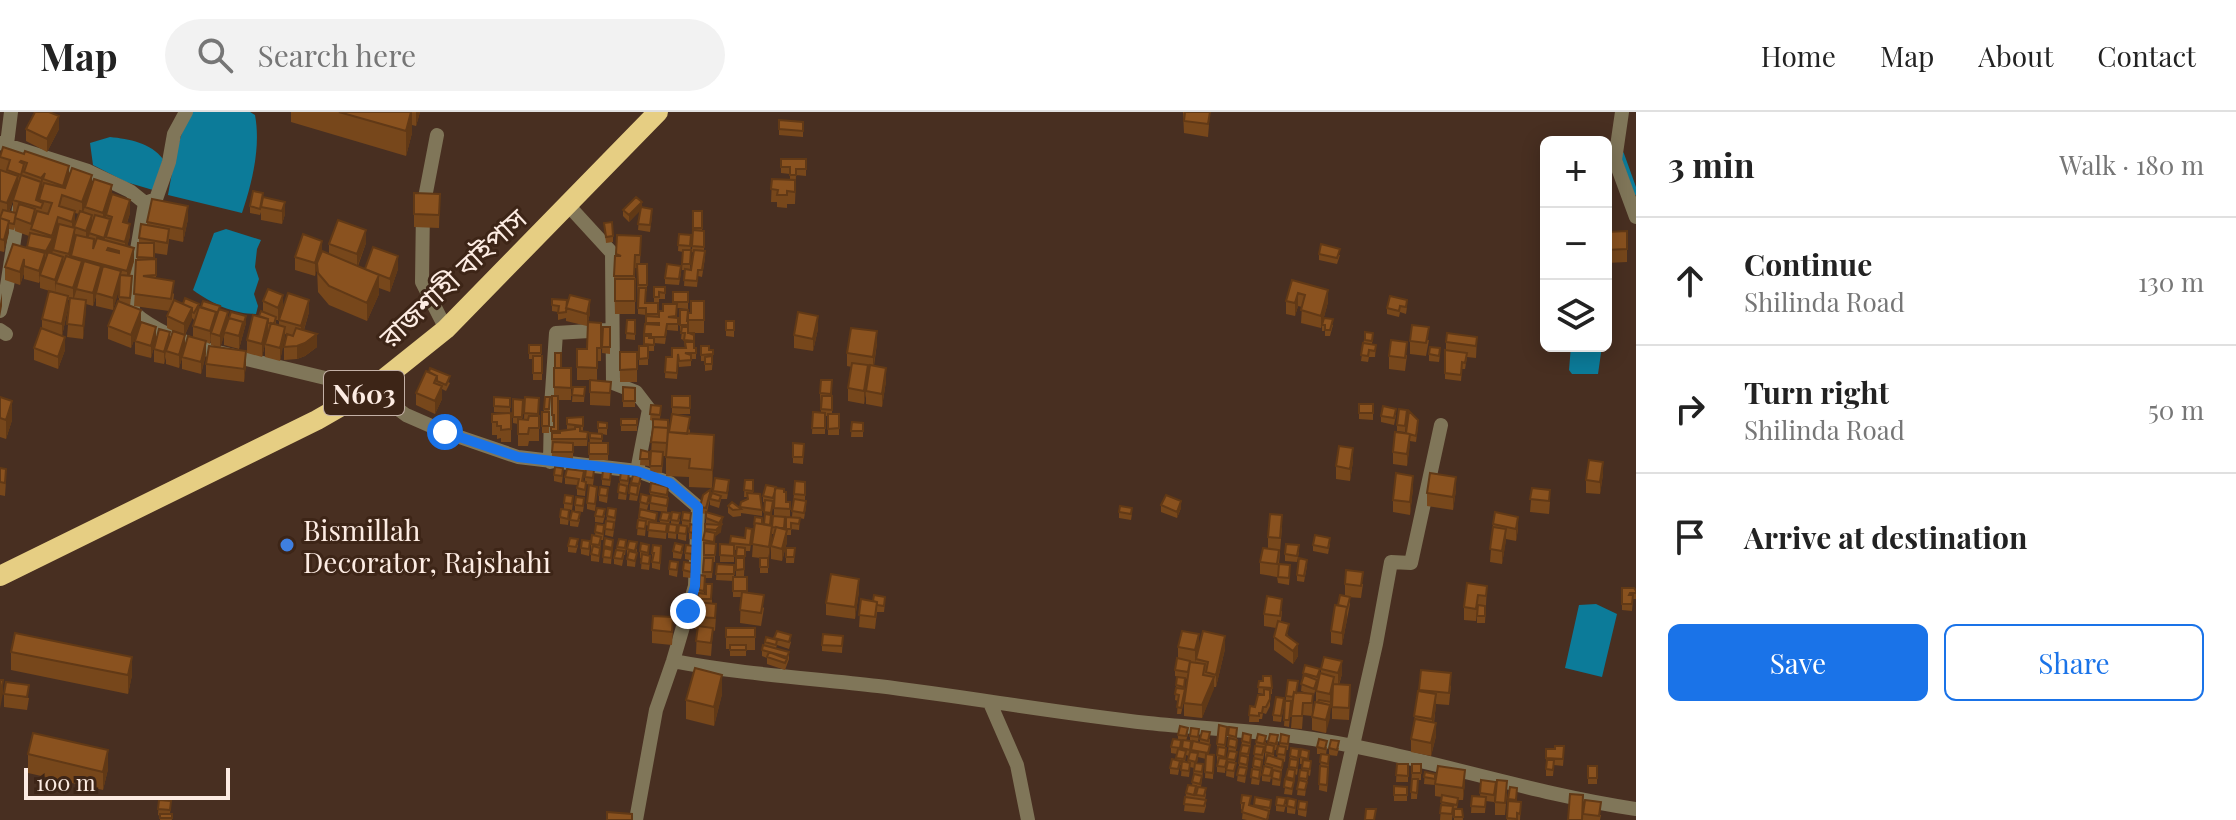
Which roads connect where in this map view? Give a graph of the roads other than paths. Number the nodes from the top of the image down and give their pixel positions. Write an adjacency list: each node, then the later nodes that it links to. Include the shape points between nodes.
1 (11, 112): 6 (street)
2 (186, 112): 8 (street, via 174,134 156,199)
3 (658, 112): 9 (highway, রাজশাহী বাইপাস / N603)
4 (1622, 112): 10 (street, via 1615,160)
5 (437, 135): 12 (street, via 423,208 422,282)
6 (4, 144): 8 (street, via 32,161 88,171)
7 (23, 194): 11 (street, via 15,220 17,251)
8 (145, 203): 14 (street, via 126,277 133,312 145,323 209,350)
9 (568, 205): 12 (highway, রাজশাহী বাইপাস / N603); 13 (street, via 612,253)
10 (1636, 217)
11 (0, 311)
12 (446, 329): 14 (highway, রাজশাহী বাইপাস / N603)
13 (612, 330): 16 (street, via 556,333); 17 (street, via 613,383 636,392 649,409)
14 (371, 389): 16 (street, via 406,415 445,432); 18 (highway, রাজশাহী বাইপাস / N603)
15 (1441, 425): 21 (street, via 1411,563 1391,562)
16 (550, 462): 17 (street)
17 (637, 471): 19 (street, via 670,483 698,507 695,586)
18 (0, 576)
19 (673, 661): 20 (street); 23 (street, via 656,710)
20 (990, 703): 21 (street); 24 (street, via 1017,765)
21 (1352, 745): 22 (street); 25 (street)
22 (1636, 809)
23 (636, 820)
24 (1028, 820)
25 (1336, 820)

